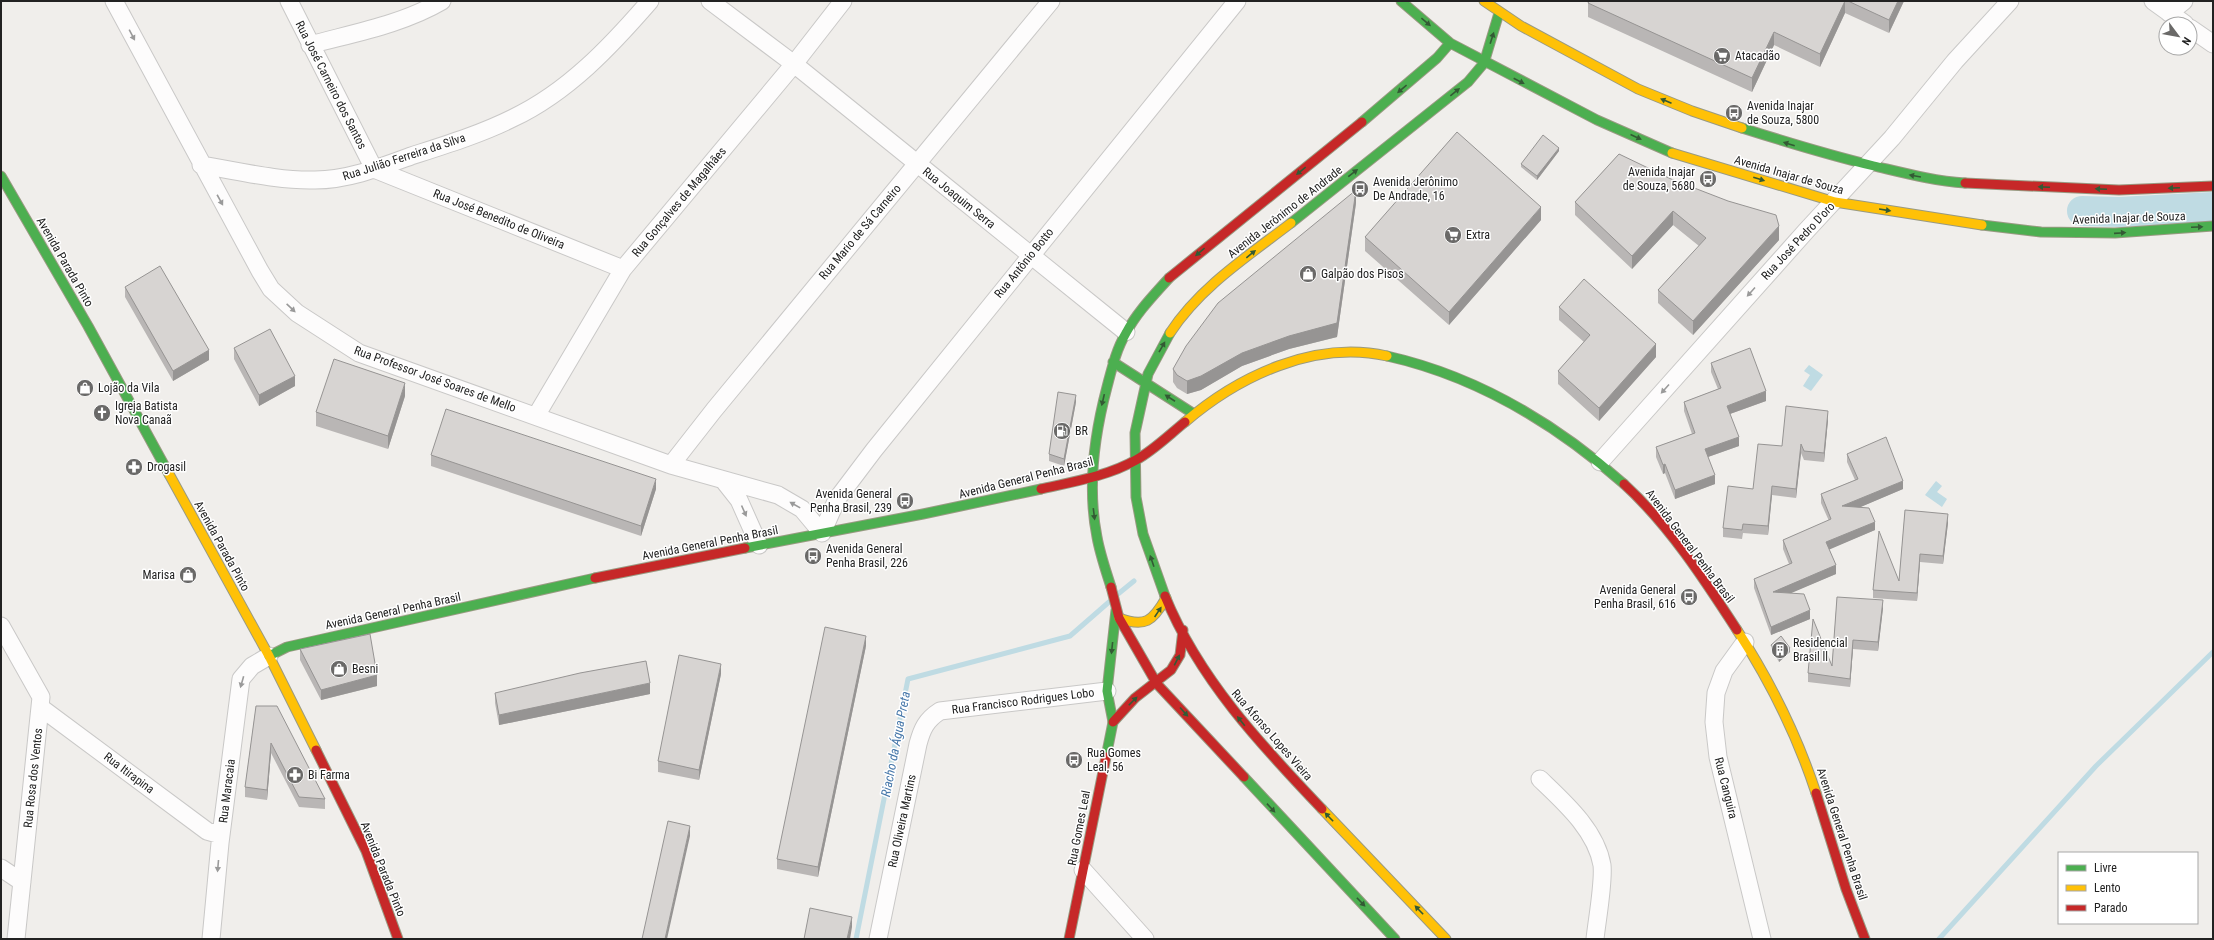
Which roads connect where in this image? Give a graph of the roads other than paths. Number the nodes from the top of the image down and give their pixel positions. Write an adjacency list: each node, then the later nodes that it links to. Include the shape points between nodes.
1 (114, 1): 25 (street, one-way to 25)
2 (288, 1): 20 (street, Rua José Carneiro dos Santos)
3 (650, 1): 26 (street, Rua Julião Ferreira da Silva, via 612,45 562,88 514,118)
4 (710, 1): 22 (street, Rua Joaquim Serra)
5 (842, 1): 22 (street, Rua Gonçalves de Magalhães)
6 (1051, 1): 23 (street, Rua Mario de Sá Carneiro)
7 (1237, 1): 35 (street, Rua Antônio Botto)
8 (1401, 1): 18 (main road, Avenida Inajar de Souza, one-way to 18)
9 (1484, 1): 14 (main road)
10 (2010, 1): 24 (street, Rua José Pedro D'oro, via 1955,61)
11 (2153, 1): 15 (street)
12 (2184, 1): 15 (street)
13 (440, 2): 20 (street, via 364,31)
14 (1499, 13): 21 (main road, Avenida Jerônimo de Andrade, one-way to 14); 24 (main road, one-way to 14, via 1806,149 1692,111 1638,89)
15 (2169, 13): 16 (street)
16 (2173, 16)
17 (2198, 34): 19 (street)
18 (1450, 43): 21 (main road, Avenida Inajar de Souza); 29 (main road, Avenida Jerônimo de Andrade, one-way to 29, via 1437,58 1374,113)
19 (2213, 44)
20 (310, 45): 26 (street, Rua José Carneiro dos Santos)
21 (1484, 63): 31 (main road, Avenida Inajar de Souza, one-way to 31, via 1597,120 1671,153); 33 (main road, Avenida Jerônimo de Andrade, one-way to 21, via 1468,82)
22 (794, 64): 23 (street, Rua Joaquim Serra); 36 (street, Rua Gonçalves de Magalhães)
23 (917, 164): 35 (street, Rua Joaquim Serra); 44 (street, Rua Mario de Sá Carneiro)
24 (1868, 164): 28 (main road, one-way to 24, via 2119,190 2002,186 1950,182); 31 (street, Rua José Pedro D'oro)
25 (202, 166): 26 (street, Rua Julião Ferreira da Silva, via 288,179 315,180 337,178); 41 (street, Rua Professor José Soares de Mello, one-way to 41, via 271,289 297,313 359,353)
26 (374, 169): 36 (street, Rua José Benedito de Oliveira)
27 (1, 176): 54 (main road, Avenida Parada Pinto, via 88,326)
28 (2213, 186)
29 (1271, 196): 30 (main road); 37 (main road, Avenida Jerônimo de Andrade, one-way to 37, via 1171,276 1149,300)
30 (1281, 198)
31 (1835, 202): 34 (main road, Avenida Inajar de Souza, one-way to 34, via 2041,232 2115,233); 43 (street, Rua José Pedro D'oro, one-way to 43, via 1806,231)
32 (1290, 209): 33 (main road)
33 (1288, 224): 39 (main road, Avenida Jerônimo de Andrade, one-way to 33, via 1161,348 1181,317 1206,290)
34 (2213, 226)
35 (1030, 256): 37 (street, Rua Joaquim Serra); 47 (street, Rua Antônio Botto, via 837,499)
36 (623, 269): 41 (street, Rua Gonçalves de Magalhães)
37 (1126, 332): 38 (main road, Avenida Jerônimo de Andrade)
38 (1113, 362): 39 (main road); 45 (main road, Avenida Jerônimo de Andrade, one-way to 45, via 1100,412)
39 (1146, 382): 40 (main road, one-way to 39); 42 (main road, Avenida Jerônimo de Andrade, via 1135,433)
40 (1194, 414): 42 (main road, Avenida General Penha Brasil); 43 (main road, Avenida General Penha Brasil, via 1226,390 1291,361 1332,353 1362,352 1426,367 1459,378 1498,396)
41 (536, 416): 44 (street, Rua Professor José Soares de Mello)
42 (1135, 461): 45 (main road, Avenida General Penha Brasil); 49 (main road, Rua Afonso Lopes Vieira, one-way to 42, via 1143,534 1136,497)
43 (1600, 462): 53 (main road, Avenida General Penha Brasil, via 1651,511 1706,584)
44 (671, 465): 46 (street, Rua Professor José Soares de Mello)
45 (1092, 475): 47 (main road, Avenida General Penha Brasil, via 962,507); 50 (main road, one-way to 50, via 1097,537)
46 (724, 480): 47 (street, Rua Professor José Soares de Mello, one-way to 46, via 802,509 778,495); 48 (street, one-way to 48, via 738,500)
47 (822, 533): 48 (main road, Avenida General Penha Brasil)
48 (759, 545): 54 (main road, Avenida General Penha Brasil, via 287,647)
49 (1166, 598): 50 (main road, one-way to 49, via 1132,624 1142,624 1154,618); 52 (main road, Rua Afonso Lopes Vieira)
50 (1117, 614): 55 (main road); 56 (main road, Rua Gomes Leal, one-way to 56)
51 (1, 626): 57 (street, Rua Rosa dos Ventos, via 41,697)
52 (1183, 630): 55 (main road, one-way to 52, via 1179,657); 72 (main road, Rua Afonso Lopes Vieira, one-way to 52, via 1255,737 1202,667)
53 (1745, 642): 74 (street, Rua Canguira, via 1724,671 1716,693 1714,722 1718,757); 75 (main road, Avenida General Penha Brasil, via 1770,684 1794,733)
54 (269, 656): 61 (street, Rua Maracaia, one-way to 61, via 252,666 241,679); 67 (main road, Avenida Parada Pinto, via 366,851)
55 (1157, 684): 59 (main road, one-way to 55, via 1139,695); 71 (main road, one-way to 71)
56 (1107, 690): 58 (street, Rua Francisco Rodrigues Lobo); 59 (main road, Rua Gomes Leal)
57 (40, 707): 61 (street, Rua Itirapina, via 207,831); 64 (street, Rua Rosa dos Ventos)
58 (940, 711): 68 (street, Rua Oliveira Martins, via 929,718 918,744)
59 (1113, 722): 63 (main road, Rua Gomes Leal)
60 (1540, 779): 73 (street, via 1575,815 1592,838 1598,852 1602,866)
61 (221, 835): 66 (street, Rua Maracaia, one-way to 66)
62 (1, 868): 64 (street)
63 (1083, 870): 69 (main road, Rua Gomes Leal); 70 (street)
64 (22, 882): 65 (street, Rua Rosa dos Ventos)
65 (16, 939)
66 (211, 939)
67 (398, 939)
68 (878, 939)
69 (1069, 939)
70 (1145, 939)
71 (1395, 939)
72 (1446, 939)
73 (1595, 939)
74 (1762, 939)
75 (1865, 939)

